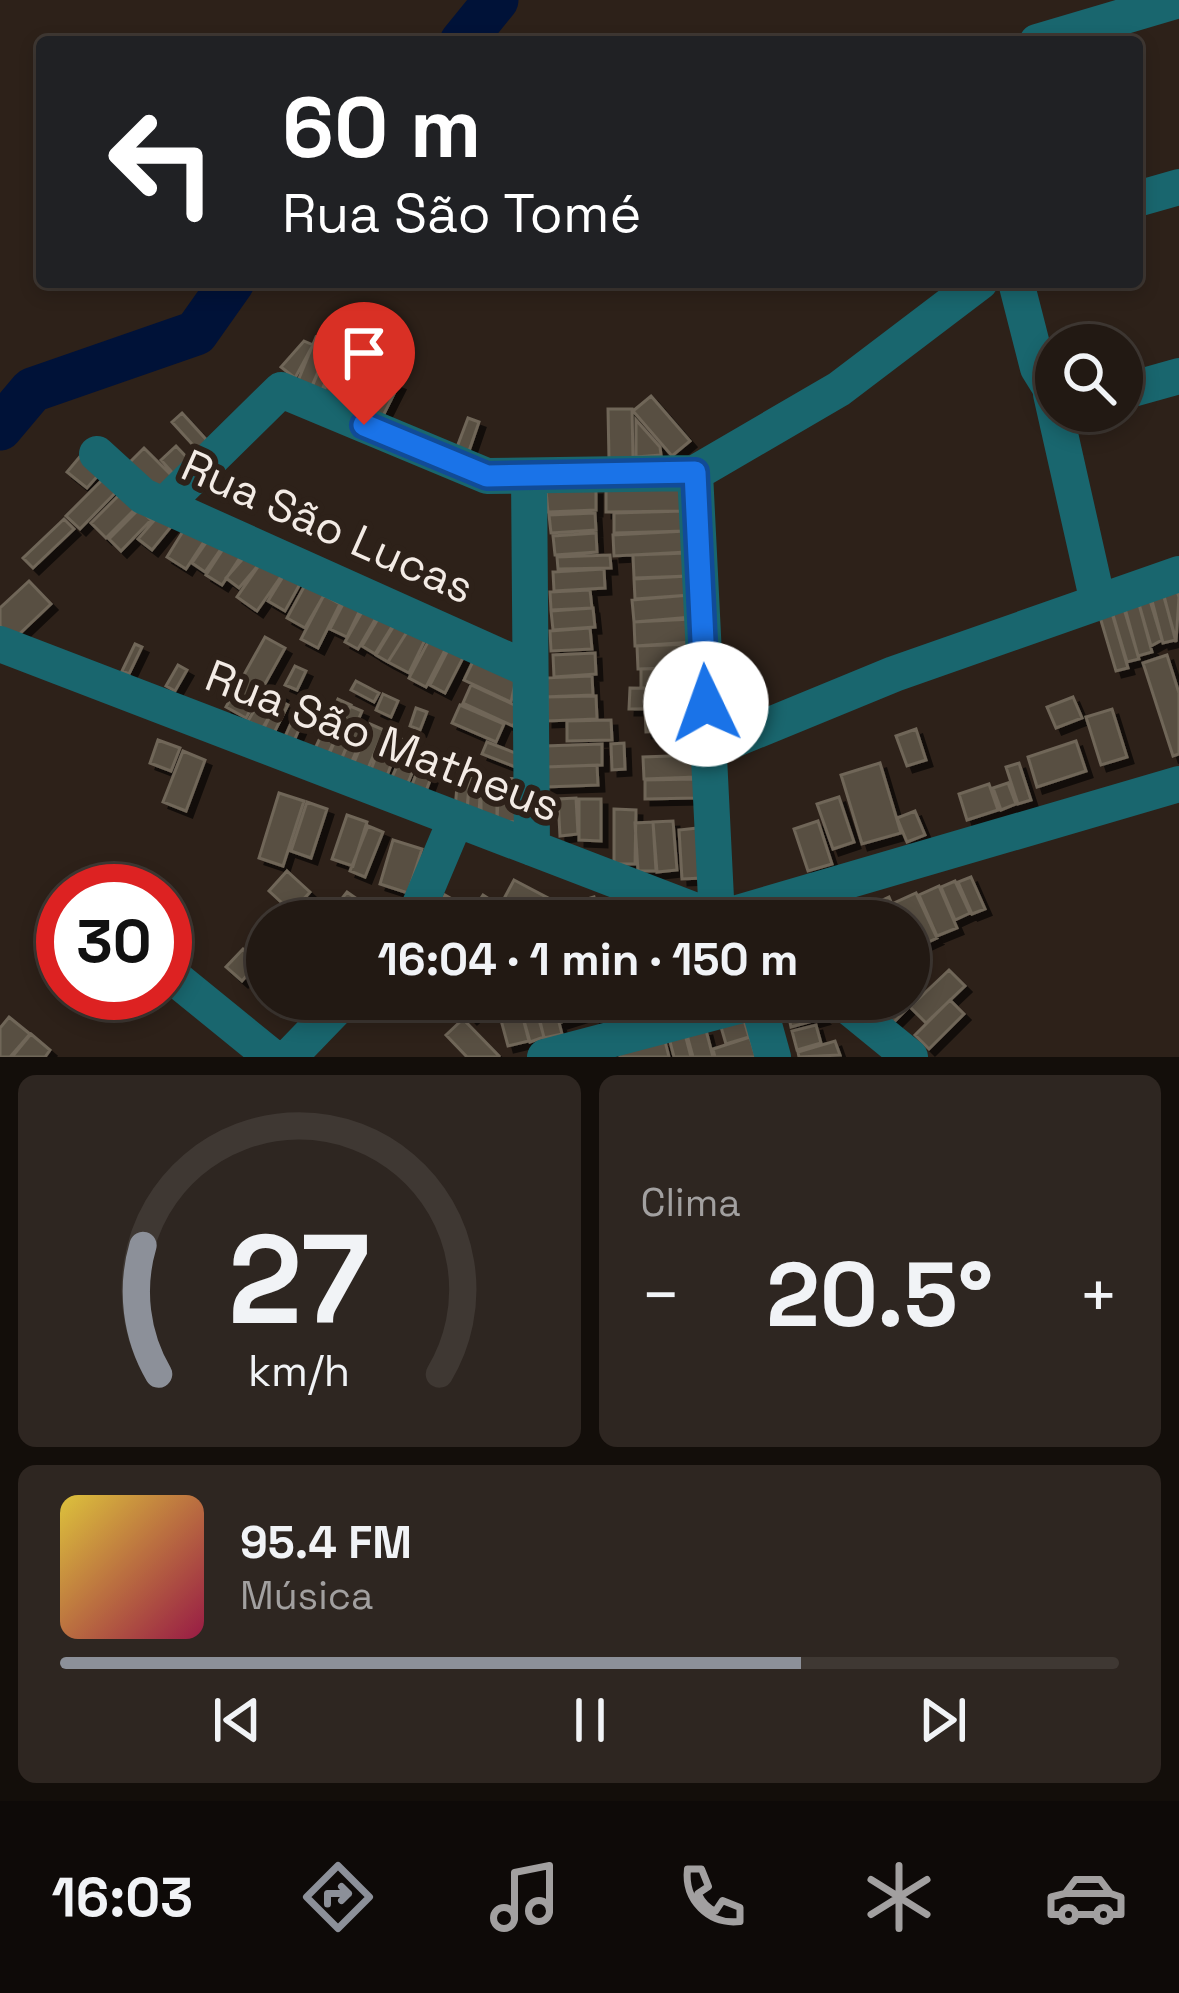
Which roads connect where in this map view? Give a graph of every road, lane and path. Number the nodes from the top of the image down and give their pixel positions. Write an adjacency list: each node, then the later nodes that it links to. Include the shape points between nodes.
1 (1179, 0): 2 (street)
2 (1057, 36)
3 (1179, 187): 4 (street)
4 (1143, 197)
5 (972, 288): 12 (street, via 839,389)
6 (1018, 288): 7 (street)
7 (1035, 341)
8 (1179, 376): 9 (street)
9 (1143, 386)
10 (1061, 432): 16 (street)
11 (98, 454): 14 (street, Rua São Lucas, via 142,496)
12 (695, 472): 13 (street); 19 (street)
13 (529, 476): 14 (street, via 487,476 281,391); 18 (street)
14 (164, 505): 18 (street, Rua São Lucas)
15 (1179, 574): 16 (street)
16 (1096, 598): 19 (street)
17 (0, 644): 21 (street, Rua São Matheus)
18 (530, 670): 22 (street)
19 (709, 750): 25 (street)
20 (1179, 784): 26 (street)
21 (456, 819): 22 (street, Rua São Matheus); 23 (street)
22 (532, 848): 24 (street, Rua São Matheus)
23 (422, 900)
24 (693, 900)
25 (742, 900)
26 (801, 900)
27 (192, 992): 32 (street)
28 (325, 1020): 33 (street)
29 (683, 1020): 34 (street)
30 (763, 1020): 35 (street)
31 (865, 1020): 36 (street)
32 (272, 1057)
33 (290, 1057)
34 (545, 1057)
35 (773, 1057)
36 (910, 1057)

